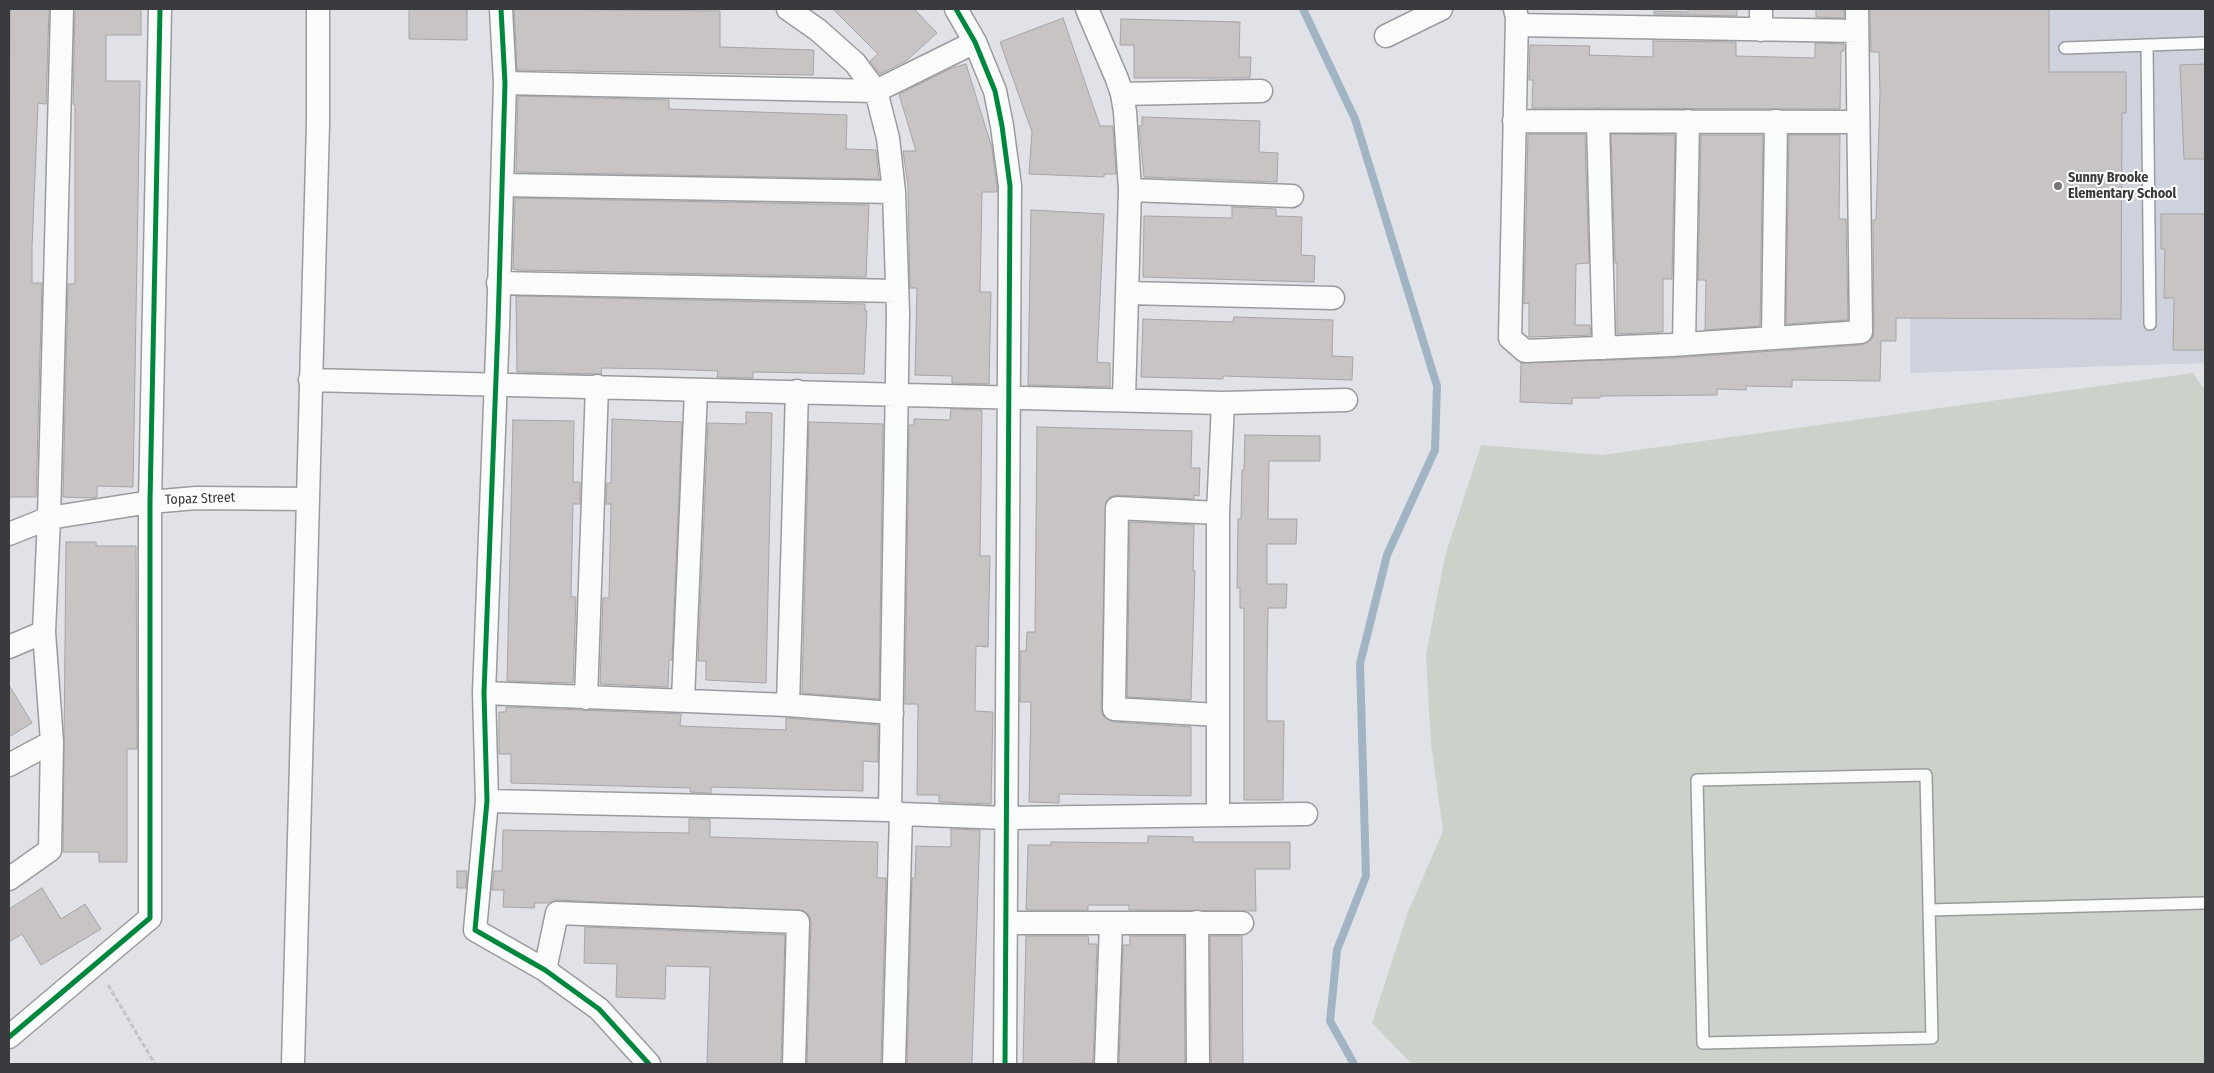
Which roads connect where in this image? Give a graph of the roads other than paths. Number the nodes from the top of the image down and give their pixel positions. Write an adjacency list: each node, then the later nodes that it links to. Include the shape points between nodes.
1 (62, 9): 51 (street)
2 (160, 9): 49 (street)
3 (318, 9): 38 (street)
4 (501, 9): 17 (street)
5 (788, 9): 18 (street, via 855,63)
6 (956, 9): 13 (street)
7 (1087, 9): 20 (street)
8 (1441, 9): 12 (street)
9 (1516, 17): 10 (street); 21 (street)
10 (1761, 20): 11 (street)
11 (1857, 20): 25 (street)
12 (1386, 36)
13 (975, 42): 18 (street); 44 (street, via 994,91 1010,186)
14 (2205, 43): 15 (lane)
15 (2147, 45): 16 (lane); 34 (lane)
16 (2065, 48)
17 (505, 83): 18 (street); 26 (street)
18 (876, 91): 28 (street, via 888,138)
19 (1261, 91): 20 (street)
20 (1122, 94): 27 (street)
21 (1514, 121): 22 (street); 37 (street, via 1510,338 1525,351)
22 (1598, 121): 23 (street); 37 (street)
23 (1688, 121): 24 (street); 36 (street)
24 (1776, 121): 25 (street); 35 (street)
25 (1857, 122): 35 (street, via 1861,332)
26 (502, 185): 28 (street); 30 (street)
27 (1130, 190): 29 (street); 32 (street)
28 (894, 192): 31 (street)
29 (1292, 196)
30 (498, 283): 31 (street); 39 (street)
31 (897, 291): 43 (street)
32 (1128, 293): 33 (street); 45 (street)
33 (1333, 298)
34 (2150, 324)
35 (1773, 337): 36 (street)
36 (1684, 344): 37 (street)
37 (1604, 348)
38 (310, 380): 39 (street); 48 (street)
39 (496, 385): 40 (street); 55 (street)
40 (596, 386): 41 (street); 56 (street)
41 (696, 391): 42 (street); 57 (street)
42 (797, 391): 43 (street); 58 (street)
43 (896, 395): 44 (street); 59 (street)
44 (1009, 396): 45 (street); 67 (street)
45 (1124, 399): 47 (street)
46 (1346, 400): 47 (street)
47 (1223, 403): 50 (street)
48 (307, 500): 49 (street, Topaz Street, via 212,498); 77 (street)
49 (150, 502): 51 (street, Topaz Street); 76 (street, via 150,918)
50 (1218, 513): 60 (street); 60 (street, via 1116,508 1114,708)
51 (49, 518): 52 (street, Topaz Street); 53 (street)
52 (9, 534)
53 (44, 632): 54 (street); 61 (street)
54 (9, 648)
55 (484, 693): 56 (street); 63 (street)
56 (586, 698): 57 (street)
57 (684, 700): 58 (street)
58 (788, 705): 59 (street)
59 (892, 713): 64 (street)
60 (1218, 715): 66 (street)
61 (52, 742): 62 (street); 68 (street, via 50,850)
62 (9, 765)
63 (487, 801): 64 (street); 75 (street, via 475,930)
64 (895, 812): 67 (street); 80 (street)
65 (1306, 814): 66 (street)
66 (1218, 815): 67 (street)
67 (1006, 818): 71 (street)
68 (9, 879)
69 (2205, 903): 70 (lane)
70 (1929, 910): 70 (lane, via 1932,1038 1703,1043 1697,780 1926,775)
71 (1007, 922): 73 (street); 81 (street)
72 (1197, 922): 73 (street); 74 (street); 83 (street)
73 (1111, 923): 82 (street)
74 (1242, 923)
75 (545, 970): 78 (street, via 599,1009); 79 (street, via 557,913 798,922)
76 (9, 1037)
77 (293, 1064)
78 (649, 1064)
79 (794, 1064)
80 (894, 1064)
81 (1005, 1064)
82 (1106, 1064)
83 (1198, 1064)

